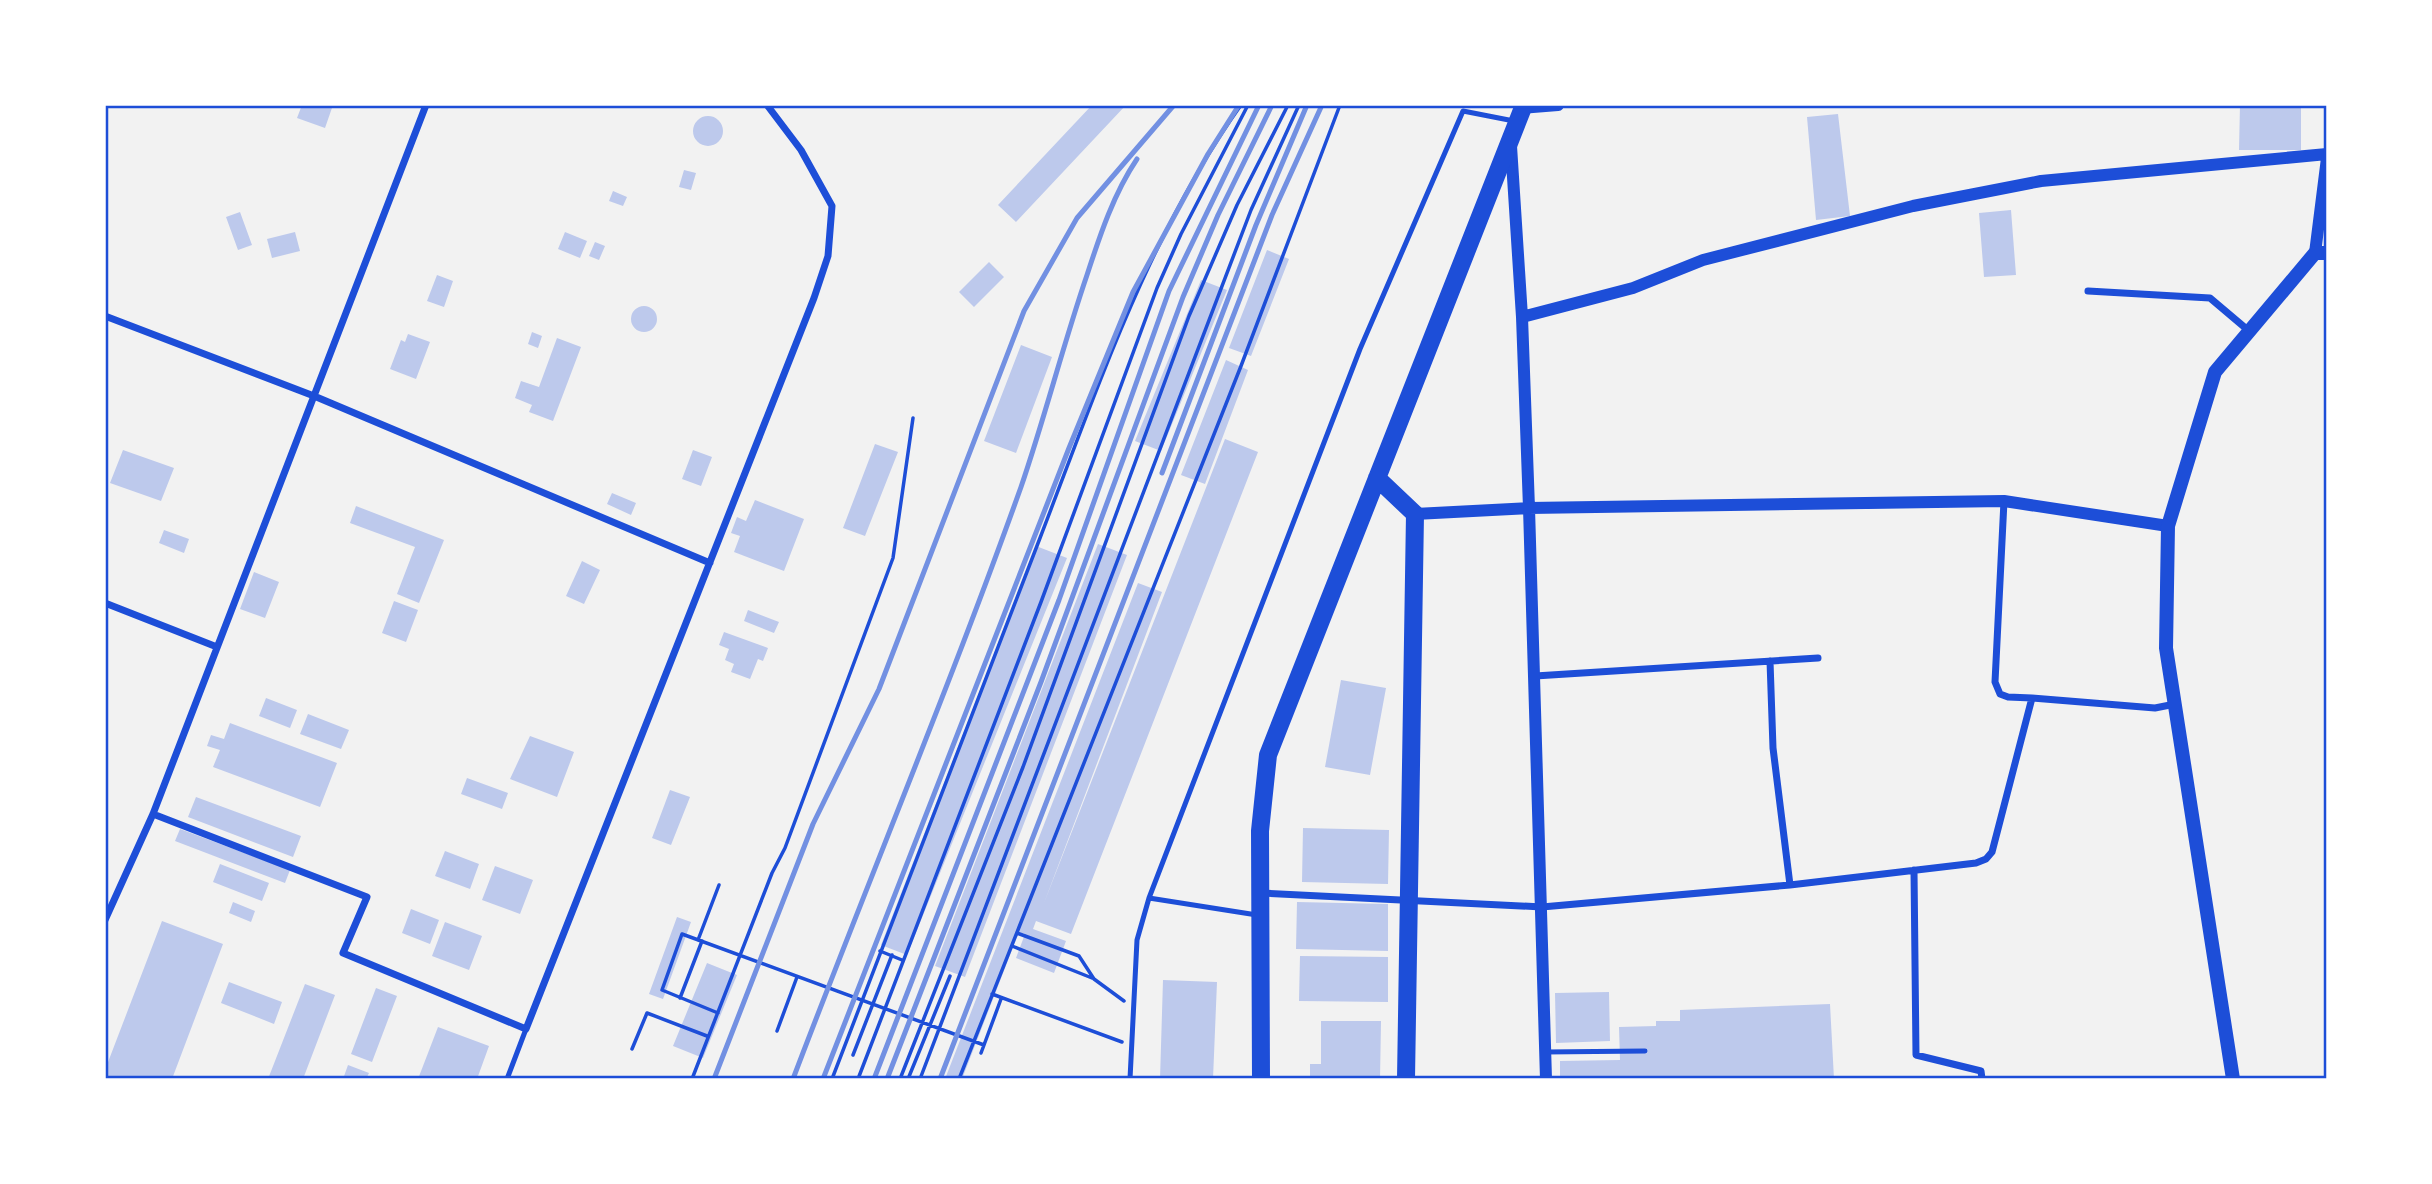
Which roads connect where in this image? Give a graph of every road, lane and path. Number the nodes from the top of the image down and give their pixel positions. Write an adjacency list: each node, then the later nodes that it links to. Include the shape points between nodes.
1 (426, 105): 17 (street)
2 (767, 105): 24 (street, via 801,150 832,206 828,256)
3 (1241, 105): 45 (path, via 1187,188 1142,280)
4 (1248, 105): 47 (path, via 1157,288)
5 (1288, 105): 48 (path, via 1237,205 1189,316)
6 (1299, 105): 51 (path, via 1251,210)
7 (1340, 105): 42 (path)
8 (1558, 105): 9 (street)
9 (1521, 112): 10 (main road); 37 (lane, via 1463,111 1360,349)
10 (1511, 138): 15 (street); 19 (main road)
11 (2327, 156): 12 (street); 15 (street, via 2041,181 1913,206 1703,260 1633,288)
12 (2321, 253): 16 (main road)
13 (2088, 291): 16 (street, via 2210,298)
14 (105, 316): 17 (street)
15 (1522, 317): 21 (street)
16 (2249, 331): 23 (main road, via 2215,372)
17 (314, 396): 24 (street); 26 (street)
18 (913, 418): 58 (path, via 893,558)
19 (1377, 478): 22 (main road); 36 (main road, via 1268,755 1260,831)
20 (2004, 501): 21 (street); 23 (street); 30 (street, via 1995,682 2000,694)
21 (1529, 508): 22 (street); 29 (street)
22 (1415, 514): 38 (main road)
23 (2168, 526): 31 (main road, via 2166,648)
24 (710, 562): 60 (street)
25 (105, 603): 26 (street)
26 (217, 647): 32 (street)
27 (1818, 658): 28 (street)
28 (1770, 661): 29 (street); 34 (street, via 1773,747)
29 (1535, 676): 39 (street)
30 (2032, 698): 31 (street, via 2155,708); 33 (street, via 1992,852 1976,863)
31 (2175, 705): 83 (main road)
32 (153, 814): 41 (street); 60 (street, via 367,897 343,953)
33 (1914, 870): 34 (street); 82 (street, via 1916,1055 1981,1071)
34 (1790, 885): 39 (street)
35 (719, 886): 43 (path)
36 (1260, 892): 38 (street); 40 (main road)
37 (1149, 898): 40 (lane); 57 (lane, via 1137,940)
38 (1407, 899): 39 (street); 80 (main road)
39 (1542, 907): 66 (street)
40 (1260, 916): 79 (main road)
41 (105, 920)
42 (1017, 933): 44 (path); 52 (path, via 1079,956)
43 (700, 941): 50 (path); 54 (path); 54 (path, via 682,934 662,990)
44 (1011, 946): 52 (path); 53 (path)
45 (880, 951): 46 (path); 72 (path)
46 (892, 955): 47 (path); 56 (path)
47 (902, 960): 73 (path)
48 (942, 971): 49 (path); 74 (path)
49 (950, 976): 51 (path); 59 (path)
50 (797, 977): 56 (path); 61 (path)
51 (959, 979): 76 (path)
52 (1094, 979): 57 (path)
53 (992, 994): 55 (path); 77 (path)
54 (680, 998): 58 (path)
55 (1001, 999): 63 (path); 68 (path, via 1122,1041)
56 (872, 1005): 59 (path); 69 (path)
57 (1133, 1007): 78 (lane)
58 (718, 1013): 62 (path)
59 (929, 1026): 63 (path); 75 (path)
60 (526, 1029): 70 (lane)
61 (777, 1031)
62 (708, 1036): 64 (path, via 647,1013); 71 (path)
63 (984, 1045): 67 (path)
64 (632, 1049)
65 (1645, 1051): 66 (lane)
66 (1545, 1052): 81 (street)
67 (981, 1053)
68 (1120, 1054)
69 (853, 1055)
70 (507, 1079)
71 (692, 1079)
72 (832, 1079)
73 (858, 1079)
74 (900, 1079)
75 (908, 1079)
76 (920, 1079)
77 (959, 1079)
78 (1130, 1079)
79 (1261, 1079)
80 (1406, 1079)
81 (1546, 1079)
82 (1982, 1079)
83 (2233, 1079)

